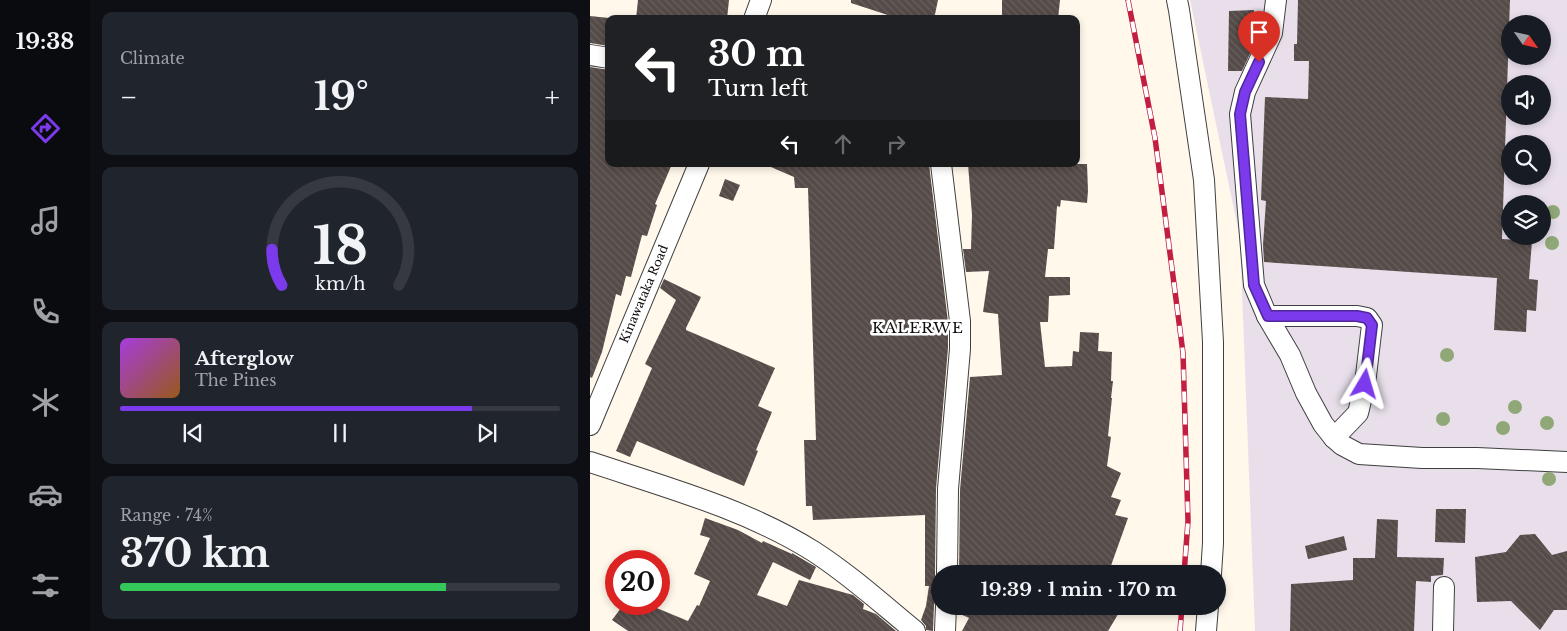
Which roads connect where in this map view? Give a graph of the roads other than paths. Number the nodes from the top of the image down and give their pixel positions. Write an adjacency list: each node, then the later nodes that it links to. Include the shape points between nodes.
1 (761, 0): 4 (street)
2 (1177, 0): 16 (street, via 1204,190 1213,342)
3 (1276, 0): 9 (street, via 1272,33 1245,92 1240,114 1254,285)
4 (755, 15)
5 (590, 55): 6 (street)
6 (605, 57)
7 (698, 167): 10 (street, Kinawataka Road)
8 (941, 167): 15 (street, via 960,321 948,489)
9 (1268, 316): 12 (street, via 1322,424); 12 (street, via 1357,316 1367,318 1372,325 1358,413)
10 (594, 398): 11 (street, Kinawataka Road)
11 (590, 425)
12 (1334, 438): 14 (street, via 1359,454)
13 (590, 462): 20 (street, via 734,511 784,536 842,572)
14 (1567, 462)
15 (947, 565)
16 (1211, 565)
17 (1444, 588): 23 (street)
18 (946, 615): 21 (street)
19 (1207, 615): 22 (street)
20 (915, 631)
21 (945, 631)
22 (1206, 631)
23 (1443, 631)

